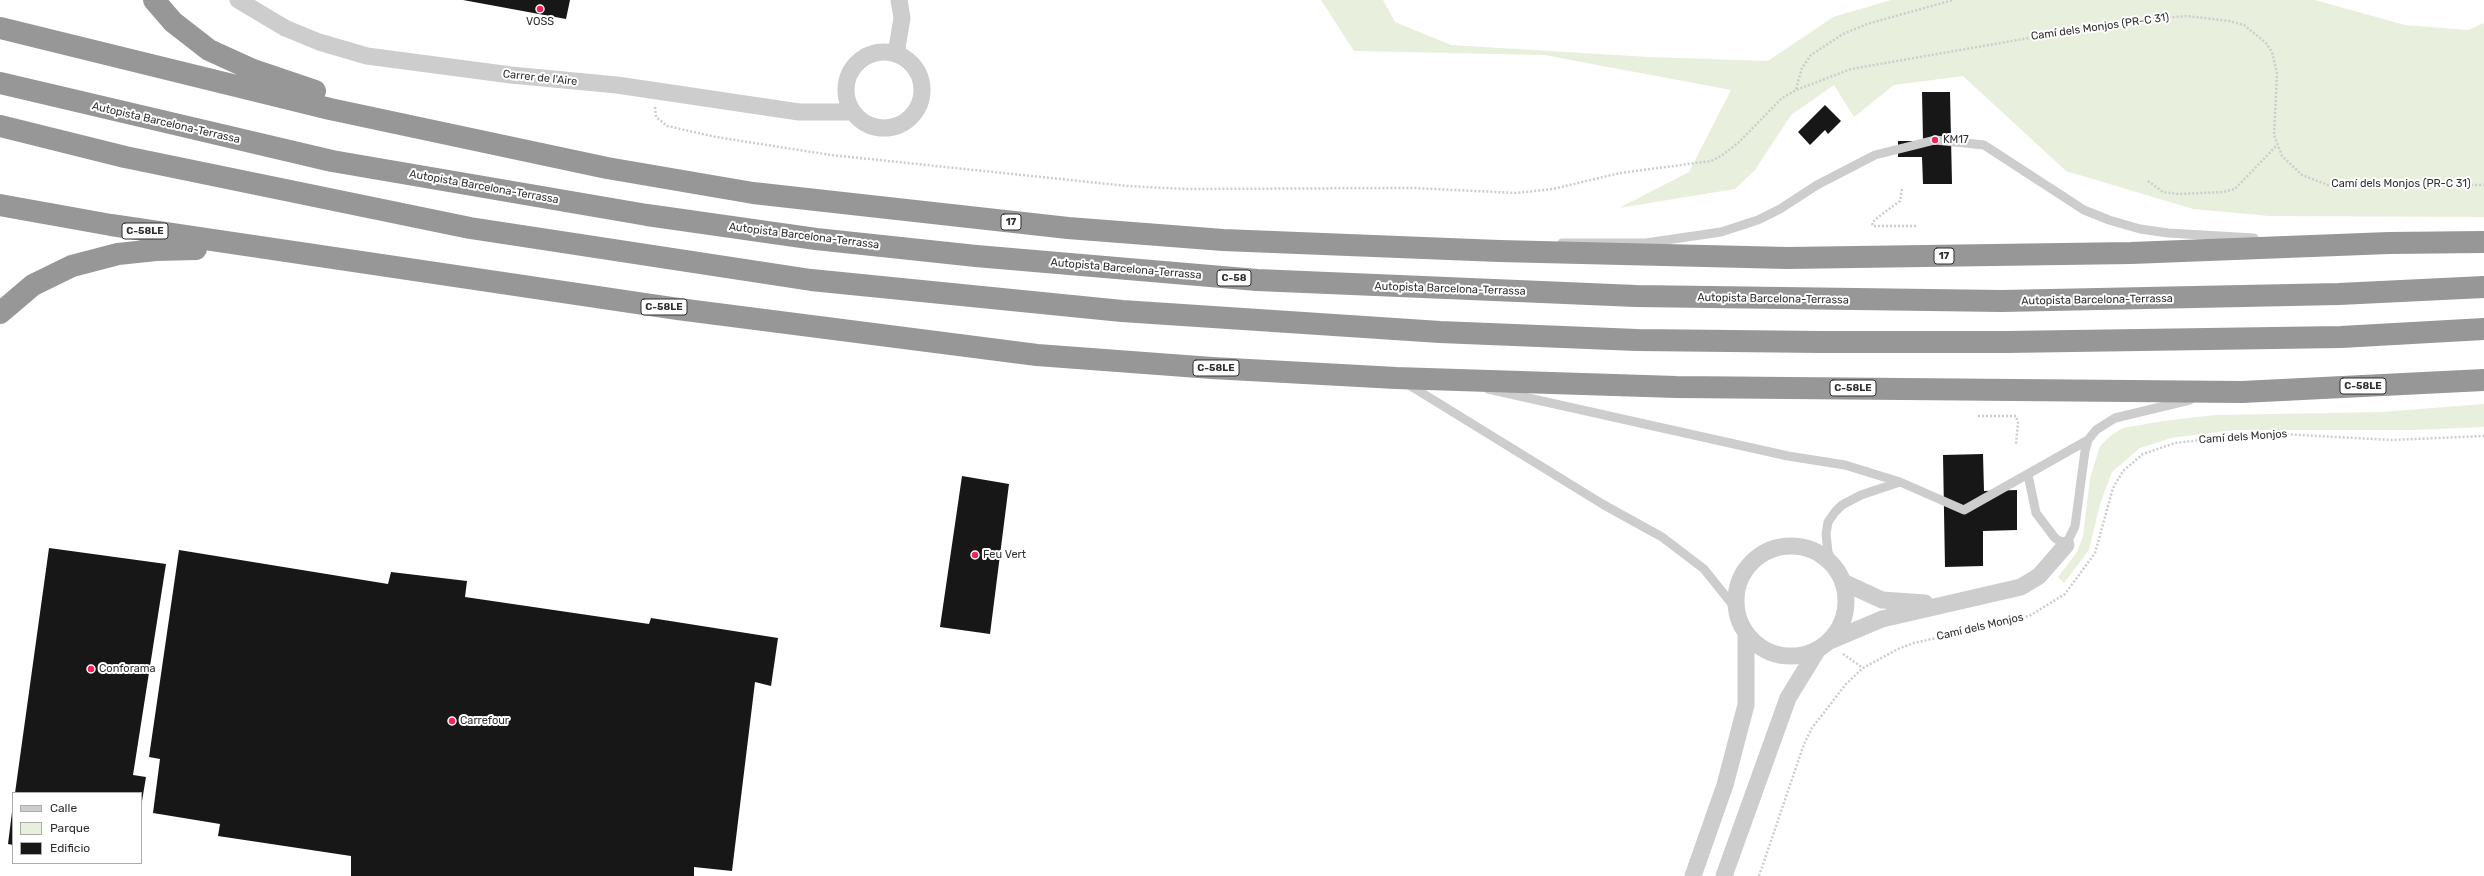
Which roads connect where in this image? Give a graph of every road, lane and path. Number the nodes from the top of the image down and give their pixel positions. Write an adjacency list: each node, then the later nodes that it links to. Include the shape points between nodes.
1 (154, 0): 13 (highway, via 173,22 209,50 252,70)
2 (238, 0): 9 (street, Carrer de l'Aire, via 285,28 319,42 367,56)
3 (900, 0): 6 (street, via 902,18)
4 (1953, 0): 8 (path, via 1867,24 1843,34 1811,55 1802,68)
5 (0, 28): 13 (highway, via 330,109)
6 (896, 54): 10 (street, via 879,52 866,56 855,65 846,86 847,100); 10 (street, via 910,62 917,70 921,81 920,102 916,110 902,123 883,128 865,123)
7 (0, 83): 23 (highway, Autopista Barcelona-Terrassa / C-58, via 332,161 647,215 961,255 1257,280 1636,296 2002,301 2292,296)
8 (1796, 90): 9 (path, Camí dels Monjos (PR-C 31), via 1782,98 1730,150 1711,161 1620,173 1553,189 1516,193 1414,188 1134,187 831,155 716,137 667,126 656,117); 12 (path, Camí dels Monjos (PR-C 31), via 1851,69 1896,60 2148,18 2208,18 2244,25 2256,33 2272,52 2277,73 2274,122)
9 (653, 91): 10 (street, Carrer de l'Aire, via 799,112)
10 (853, 112)
11 (0, 126): 25 (highway, via 125,157 470,228 811,280 1122,311 1440,332 1637,340 2006,342 2341,337)
12 (2277, 145): 14 (path, via 2235,189 2179,194 2163,192); 15 (path, Camí dels Monjos (PR-C 31), via 2282,156 2302,175 2328,185)
13 (528, 152): 21 (highway, 17, via 753,193 1068,228 1223,240)
14 (2148, 181)
15 (2484, 185)
16 (1902, 189): 18 (path, via 1900,201 1877,218 1872,223 1873,226)
17 (0, 205): 22 (highway, C-58LE, via 111,225)
18 (1916, 226)
19 (2484, 242): 20 (highway)
20 (2389, 243): 21 (highway, 17, via 2123,254 1787,258); 21 (lane, via 2194,235 2140,229 2084,210 1984,145 1934,140 1875,155 1817,185 1780,209 1758,220 1721,232 1646,242 1577,241)
21 (1499, 251)
22 (292, 252): 24 (highway, via 187,248 118,254 72,266 33,285); 26 (highway, C-58LE, via 678,309 1037,355)
23 (2484, 287)
24 (0, 313)
25 (2484, 329)
26 (1396, 378): 27 (highway, C-58LE); 40 (lane, via 1604,505 1662,537 1704,569)
27 (1464, 380): 29 (highway, C-58LE, via 1676,387); 35 (lane, via 1515,396 1788,456 1845,465)
28 (2484, 380): 29 (highway, C-58LE)
29 (2242, 392): 32 (lane, via 2162,405 2115,418 2096,430)
30 (1978, 416): 33 (path, via 2016,416)
31 (2484, 436): 45 (path, Camí dels Monjos, via 2392,440 2263,433 2175,443 2143,454 2123,471 2113,488 2095,553 2065,594 2031,615 2016,620 1898,649 1862,668 1846,684 1812,728 1804,744)
32 (2088, 440): 34 (lane); 36 (lane, via 2082,464 2075,526)
33 (2016, 444)
34 (2028, 475): 35 (lane, via 1964,510); 36 (lane, via 2036,513 2055,538)
35 (1900, 482): 37 (lane, via 1861,495 1842,505 1835,512 1828,522 1826,534 1828,552)
36 (2066, 545): 39 (street, via 2039,576 2021,587 2003,593)
37 (1834, 566): 38 (street); 40 (street, via 1809,548 1789,545 1769,550 1745,570 1737,589)
38 (1843, 582): 39 (street, via 1882,600); 42 (street, via 1847,600 1844,618)
39 (1943, 603): 42 (street, via 1882,619)
40 (1736, 610): 41 (street)
41 (1746, 633): 42 (street, via 1758,646 1783,656 1801,655); 43 (street, via 1746,705 1725,785)
42 (1823, 645): 44 (street, via 1788,698)
43 (1694, 876)
44 (1724, 876)
45 (1759, 876)

